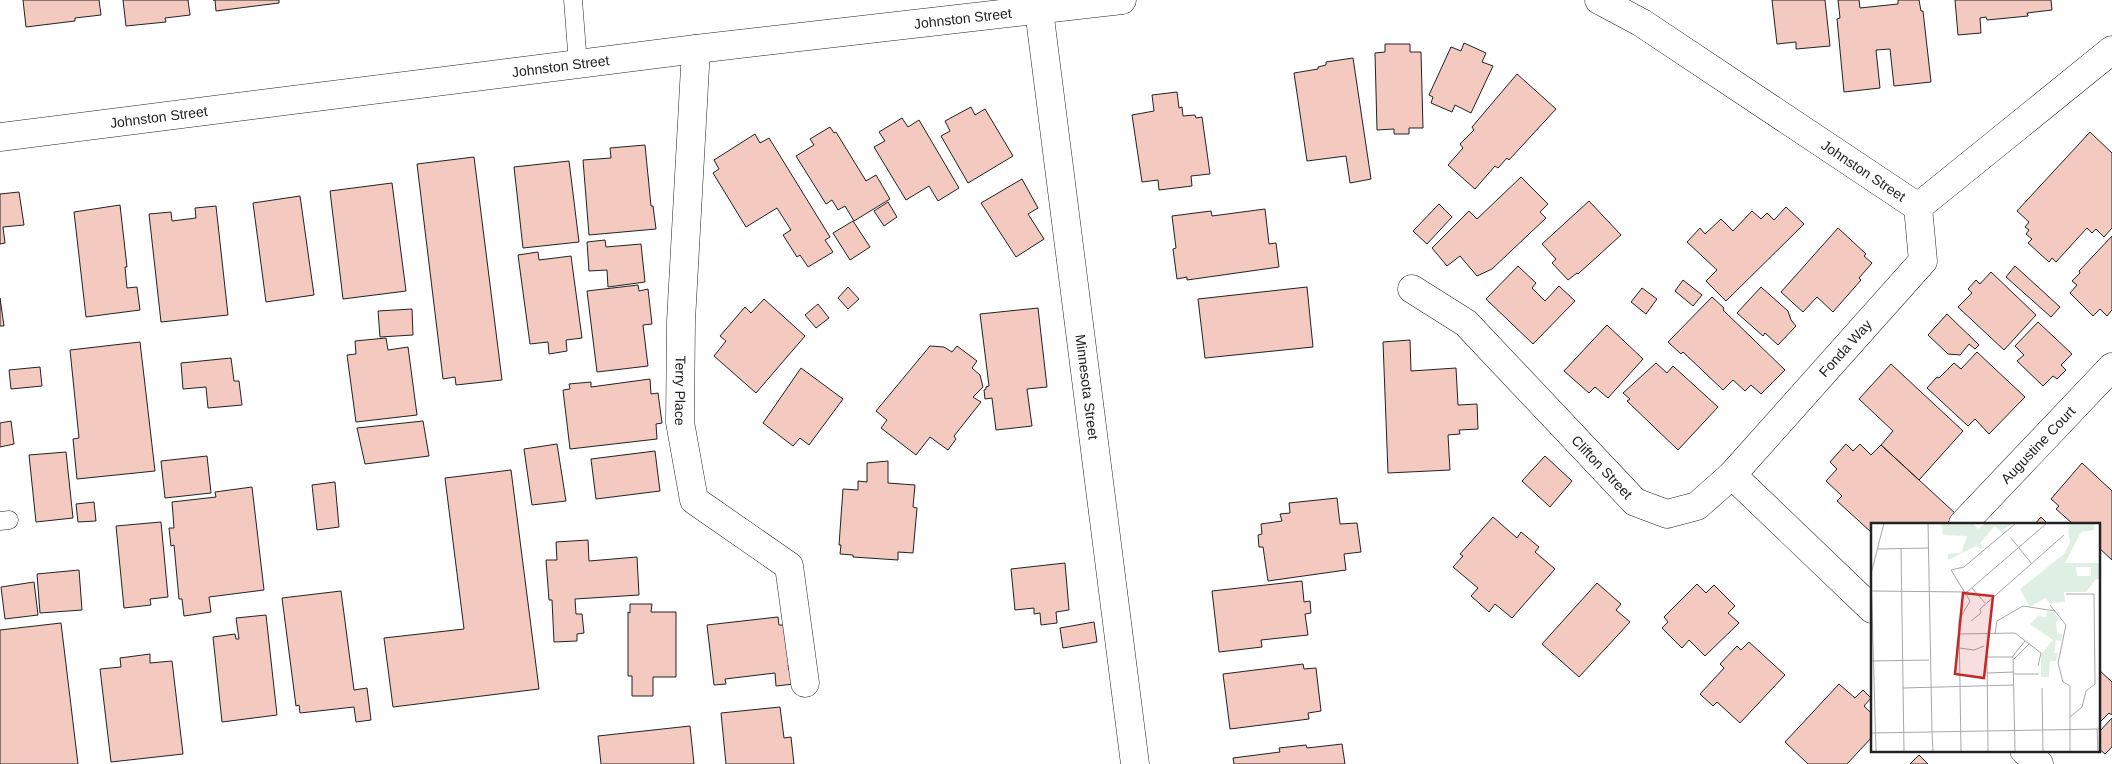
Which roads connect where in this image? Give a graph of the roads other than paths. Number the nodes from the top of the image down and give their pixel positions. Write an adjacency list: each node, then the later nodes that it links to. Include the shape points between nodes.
1 (573, 0): 7 (lane)
2 (1122, 0): 4 (street, Johnston Street)
3 (1600, 0): 9 (street, Johnston Street, via 1642,24)
4 (1039, 10): 5 (street, Johnston Street); 17 (street, Minnesota Street)
5 (696, 48): 7 (street, Johnston Street); 15 (street, Terry Place, via 681,321 680,422 694,500 789,566)
6 (2112, 50): 9 (street, Johnston Street)
7 (578, 64): 8 (street, Johnston Street)
8 (0, 137)
9 (1918, 207): 12 (street, Fonda Way, via 1923,261)
10 (1412, 289): 12 (street, Clifton Street, via 1466,323 1635,502 1666,514 1697,506)
11 (2112, 367): 13 (street, Augustine Court)
12 (1732, 476): 14 (street)
13 (1964, 523)
14 (1871, 608)
15 (805, 683)
16 (2026, 752): 18 (street)
17 (1135, 764)
18 (2038, 764)

